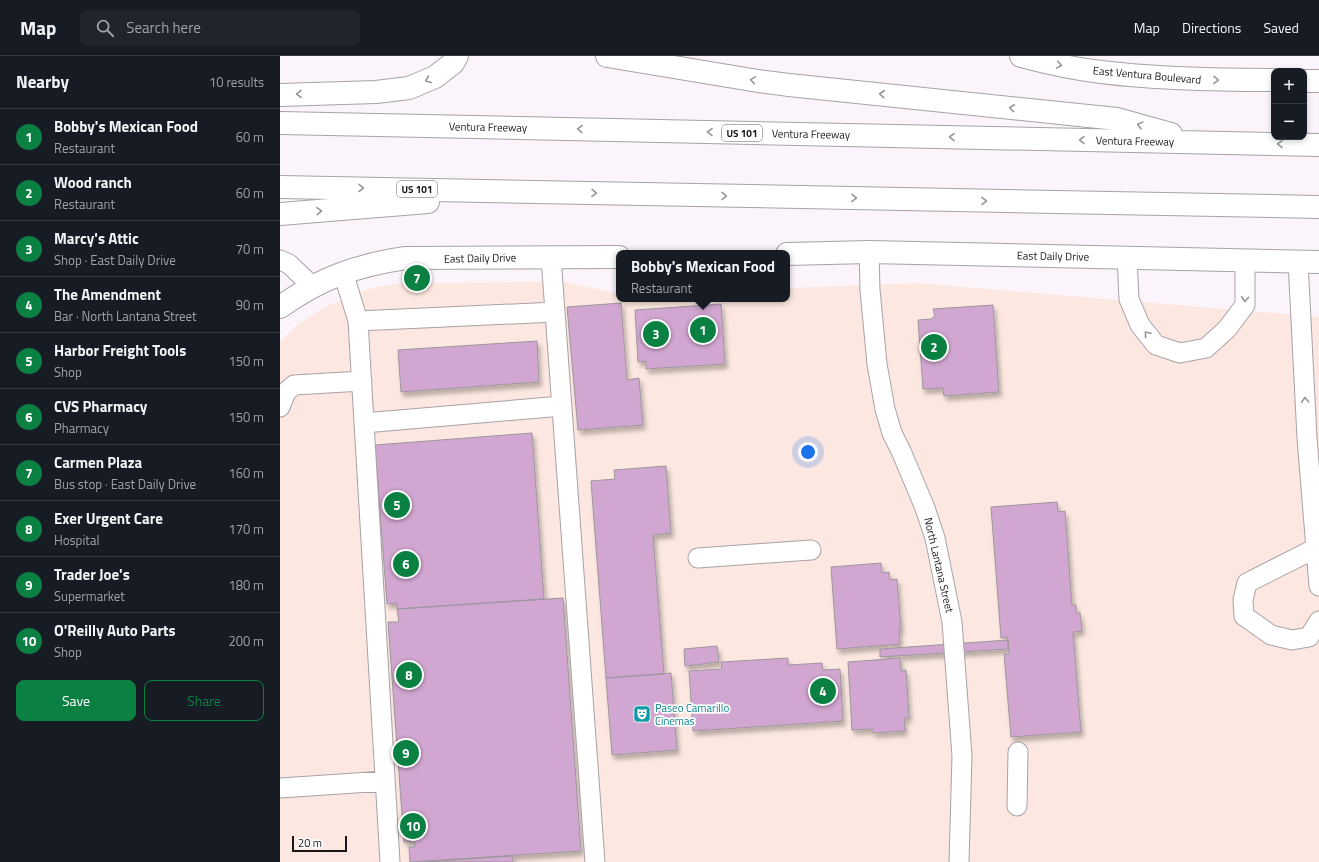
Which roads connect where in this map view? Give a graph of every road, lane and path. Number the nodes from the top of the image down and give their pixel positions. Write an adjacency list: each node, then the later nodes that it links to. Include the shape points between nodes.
1 (457, 56): 7 (main road, one-way to 7, via 453,63 435,77 409,88 376,92)
2 (607, 56): 9 (main road, one-way to 2, via 1116,119 766,82)
3 (1021, 56): 4 (main road, East Ventura Boulevard, one-way to 4, via 1100,72 1204,79)
4 (1271, 80)
5 (1307, 81): 6 (main road)
6 (1319, 81)
7 (280, 95)
8 (280, 123): 9 (main road, Ventura Freeway / US 101, one-way to 8)
9 (1205, 143): 10 (main road, Ventura Freeway / US 101, one-way to 9)
10 (1319, 145)
11 (280, 187): 12 (main road, US 101, one-way to 12)
12 (555, 192): 13 (main road, US 101, one-way to 13); 14 (main road, one-way to 12)
13 (1319, 207)
14 (280, 214)
15 (869, 252): 16 (main road, East Daily Drive); 19 (main road, East Daily Drive); 44 (street, North Lantana Street, via 877,364 885,409 892,433 925,508 952,622 962,756)
16 (790, 254)
17 (551, 257): 18 (main road, East Daily Drive); 24 (main road, East Daily Drive, via 406,258); 27 (street)
18 (616, 257)
19 (1127, 257): 21 (main road, East Daily Drive); 21 (street, one-way to 19, via 1245,305 1228,329 1206,348 1180,353 1156,345 1140,325 1129,299)
20 (280, 260): 25 (street, via 289,264)
21 (1245, 261): 22 (main road, East Daily Drive)
22 (1298, 262): 23 (main road, East Daily Drive); 33 (street, one-way to 22, via 1307,438)
23 (1319, 262)
24 (343, 272): 25 (main road, East Daily Drive); 28 (street)
25 (313, 286): 26 (main road, East Daily Drive)
26 (280, 308)
27 (554, 312): 28 (street); 30 (street)
28 (358, 321): 29 (street)
29 (362, 381): 31 (street, via 294,385 286,392); 32 (street)
30 (562, 406): 32 (street); 43 (street)
31 (280, 407)
32 (364, 423): 39 (street)
33 (1316, 548): 36 (street); 37 (street, via 1247,583 1243,600 1244,616 1271,635 1292,640 1309,637)
34 (811, 550): 35 (street)
35 (698, 558)
36 (1319, 586)
37 (1319, 621)
38 (1018, 752): 41 (street)
39 (385, 781): 40 (street); 42 (street)
40 (280, 788)
41 (1017, 806)
42 (390, 862)
43 (595, 862)
44 (959, 862)

